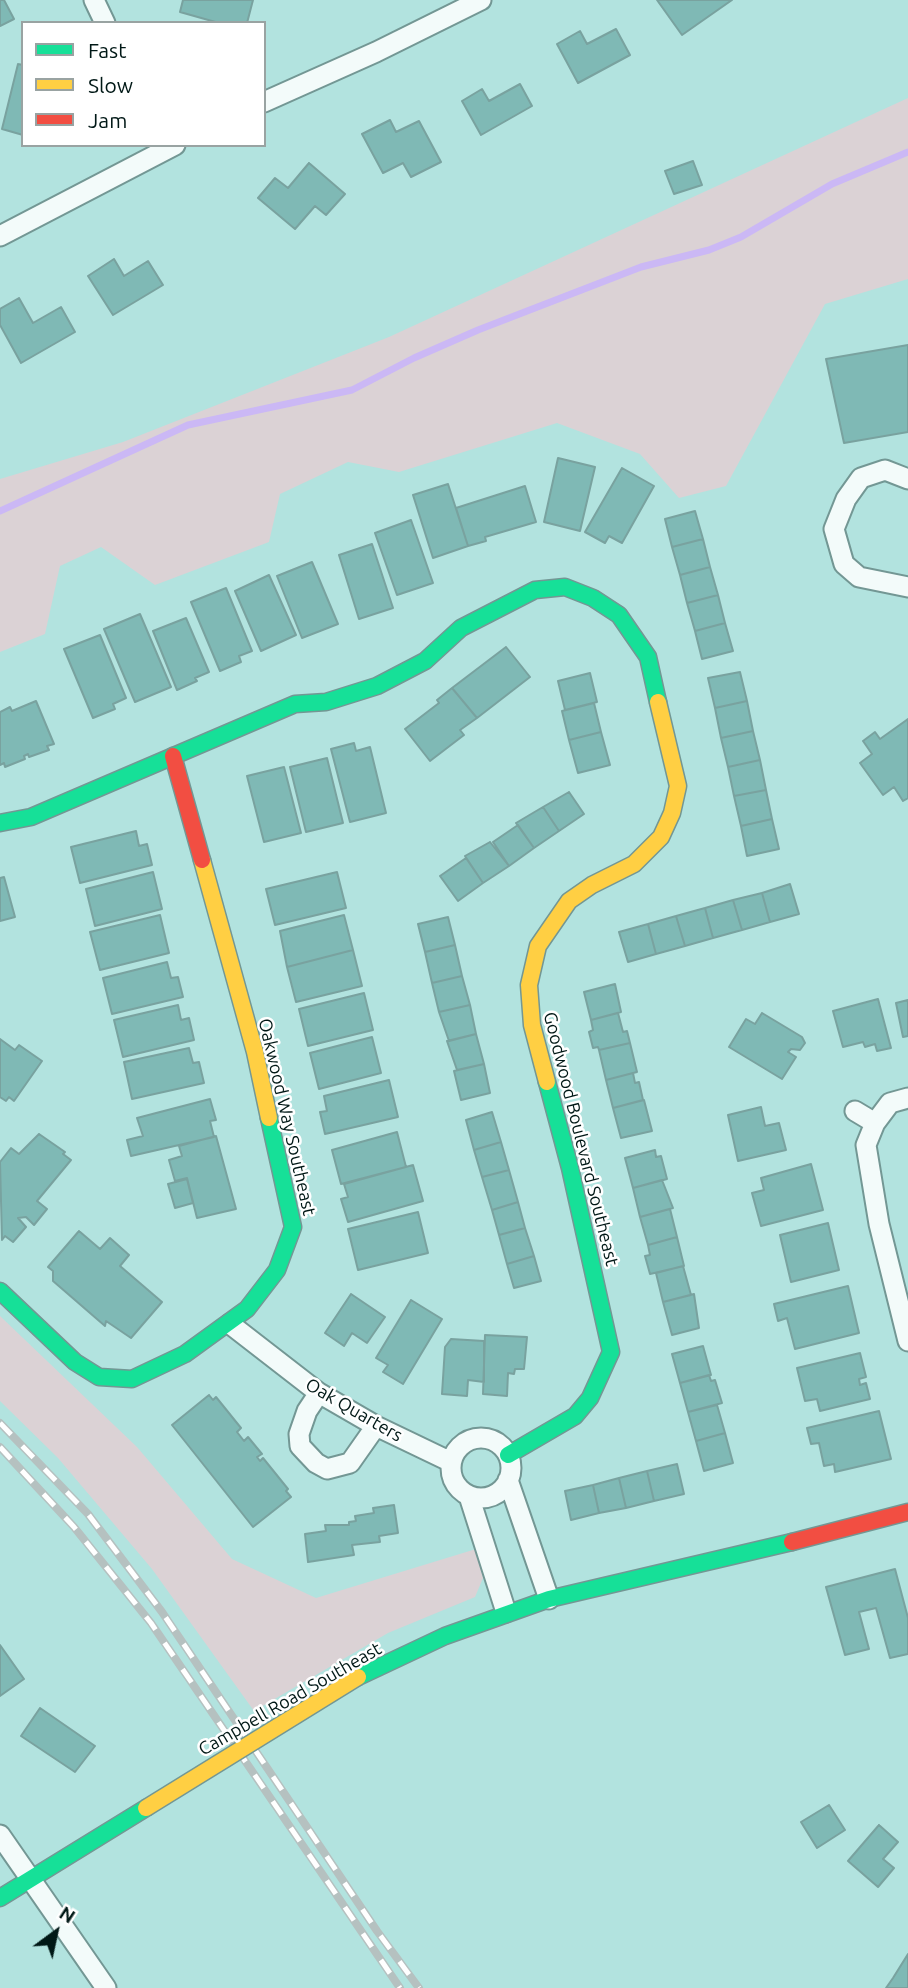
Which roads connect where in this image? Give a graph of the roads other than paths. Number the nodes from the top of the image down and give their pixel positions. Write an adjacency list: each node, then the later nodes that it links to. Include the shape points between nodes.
1 (94, 0): 3 (street)
2 (481, 0): 4 (street)
3 (104, 21)
4 (266, 101)
5 (167, 147): 6 (street)
6 (0, 236)
7 (908, 480): 8 (street, via 885,470 861,478 834,529 844,565 859,577)
8 (908, 587)
9 (173, 756): 10 (street, Goodwood Boulevard Southeast, via 31,817); 15 (street, Oakwood Way Southeast, via 255,1052 293,1224 277,1270 247,1310); 19 (street, Goodwood Boulevard Southeast, via 295,704 326,702 377,686 425,661 461,628 535,590 565,587 593,598 619,615 648,657 678,786 672,813 662,836 634,864 569,901 538,946 529,985 532,1025 611,1352 590,1398 575,1416)
10 (0, 823)
11 (908, 1098): 13 (street, via 890,1103)
12 (855, 1111): 13 (street)
13 (875, 1123): 16 (street, via 866,1145 871,1185)
14 (0, 1291): 15 (street, Oakwood Way Southeast, via 75,1362 99,1377 132,1379 185,1354)
15 (230, 1324): 17 (street, Oak Quarters)
16 (908, 1341)
17 (319, 1393): 18 (street, Oak Quarters); 18 (street, via 299,1434 300,1446 316,1463 327,1469 350,1463)
18 (376, 1426): 20 (street, Oak Quarters)
19 (508, 1455): 20 (street, via 483,1437 463,1444); 21 (street)
20 (451, 1462): 22 (street, via 454,1482)
21 (508, 1480): 22 (street, via 495,1494); 24 (street)
22 (469, 1496): 25 (street)
23 (908, 1512): 24 (street, Campbell Road Southeast)
24 (549, 1599): 25 (street, Campbell Road Southeast)
25 (506, 1612): 27 (street, Campbell Road Southeast, bridge, via 358,1677)
26 (0, 1835): 27 (street)
27 (31, 1879): 28 (street, Campbell Road Southeast); 29 (street)
28 (0, 1898)
29 (106, 1988)

